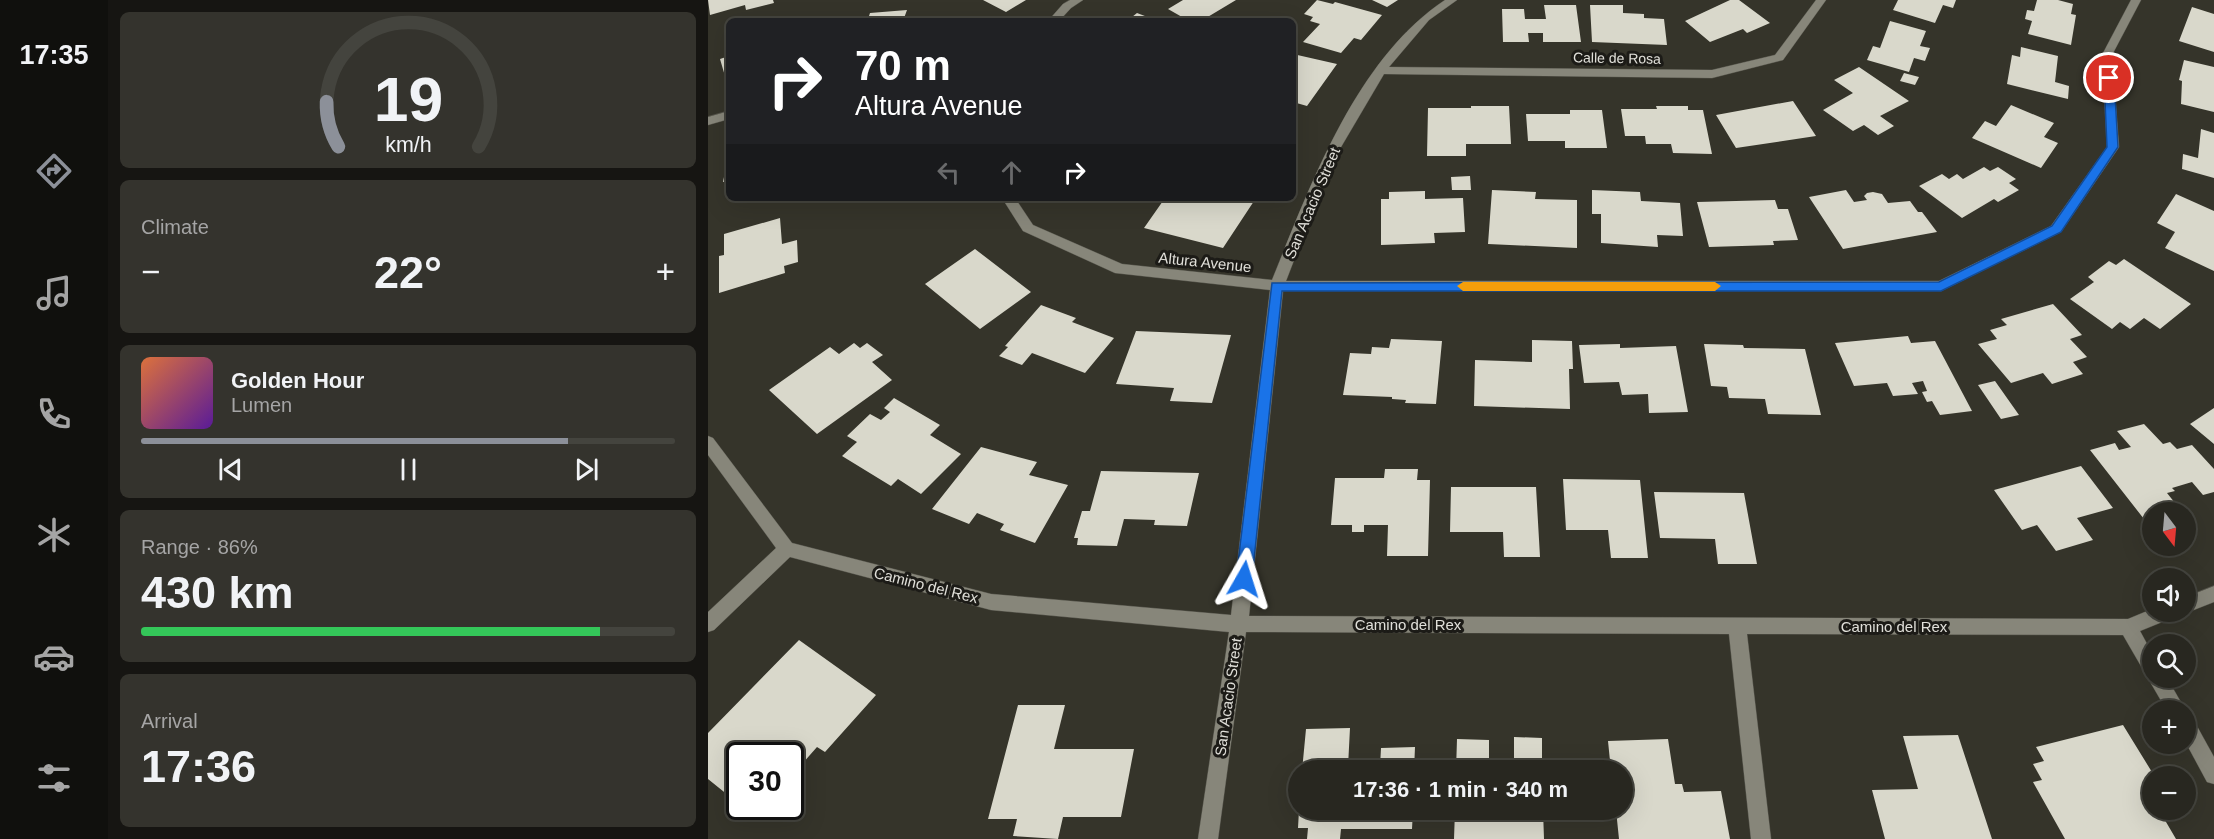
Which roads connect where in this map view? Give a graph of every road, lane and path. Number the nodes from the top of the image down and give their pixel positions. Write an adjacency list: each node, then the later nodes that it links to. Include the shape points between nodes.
1 (1078, 0): 5 (street)
2 (1452, 0): 6 (street, San Acacio Street, via 1425,18)
3 (1821, 0): 6 (street, Calle de Rosa, via 1779,58 1712,74)
4 (2136, 0): 10 (street, Altura Avenue, via 2107,55 2113,147 2056,229 1941,286)
5 (1056, 18)
6 (1380, 70): 10 (street, San Acacio Street, via 1325,164)
7 (726, 117): 8 (street)
8 (708, 121)
9 (1010, 201): 10 (street, Altura Avenue, via 1028,228 1120,268)
10 (1277, 286): 17 (street, San Acacio Street)
11 (708, 443): 12 (street)
12 (787, 549): 16 (street); 17 (street, Camino del Rex, via 992,602)
13 (2214, 594): 14 (street)
14 (2196, 601)
15 (2142, 621): 19 (street, Camino del Rex)
16 (708, 624)
17 (1239, 624): 18 (street, Camino del Rex); 23 (street, San Acacio Street)
18 (1737, 625): 19 (street, Camino del Rex); 24 (street)
19 (2128, 627): 20 (street)
20 (2142, 652)
21 (2196, 744): 22 (street)
22 (2214, 775)
23 (1208, 839)
24 (1761, 839)

